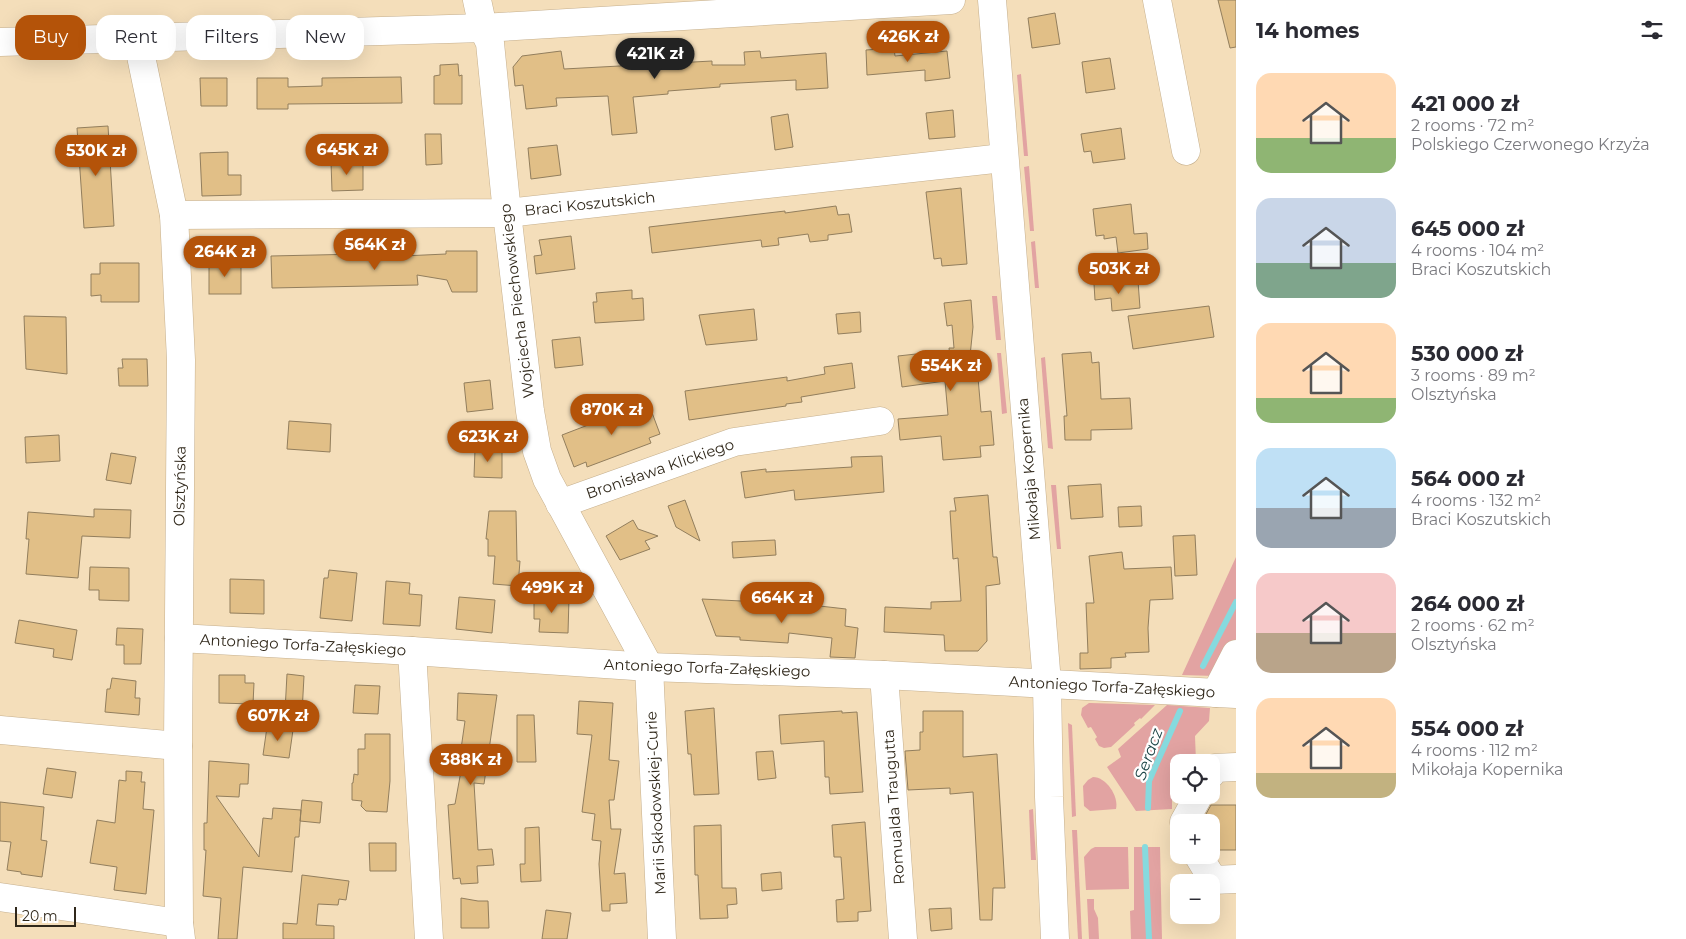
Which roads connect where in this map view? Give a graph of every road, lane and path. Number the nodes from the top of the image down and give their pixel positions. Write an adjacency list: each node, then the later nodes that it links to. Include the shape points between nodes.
1 (477, 0): 5 (street, Wojciecha Piechowskiego)
2 (951, 0): 5 (street)
3 (992, 0): 11 (street, Mikołaja Kopernika)
4 (1158, 0): 10 (street)
5 (483, 28): 6 (street); 12 (street, Wojciecha Piechowskiego, via 490,43)
6 (176, 36)
7 (96, 38): 8 (street)
8 (0, 42)
9 (142, 60): 13 (street, Olsztyńska)
10 (1186, 151)
11 (1004, 158): 12 (street, Braci Koszutskich); 21 (street, Mikołaja Kopernika)
12 (507, 213): 13 (street, Braci Koszutskich); 15 (street, Wojciecha Piechowskiego, via 531,419 537,451)
13 (174, 215): 16 (street, Olsztyńska, via 182,360)
14 (880, 421): 15 (street, Bronisława Klickiego, via 734,442)
15 (560, 504): 19 (street, Wojciecha Piechowskiego)
16 (179, 638): 17 (street, Antoniego Torfa-Załęskiego); 24 (street, Olsztyńska)
17 (412, 651): 19 (street, Antoniego Torfa-Załęskiego); 31 (street)
18 (1236, 654): 22 (street)
19 (649, 667): 20 (street, Antoniego Torfa-Załęskiego); 32 (street, Marii Skłodowskiej-Curie)
20 (884, 675): 21 (street, Antoniego Torfa-Załęskiego); 33 (street, Romualda Traugutta)
21 (1047, 683): 22 (street, Antoniego Torfa-Załęskiego); 34 (street, Mikołaja Kopernika)
22 (1226, 693)
23 (0, 730): 24 (street)
24 (178, 746): 30 (street, Olsztyńska)
25 (1236, 767): 26 (street)
26 (1220, 768)
27 (1203, 864): 28 (street, via 1213,880)
28 (1236, 879)
29 (0, 897): 30 (street)
30 (180, 931)
31 (429, 939)
32 (662, 939)
33 (904, 939)
34 (1055, 939)

